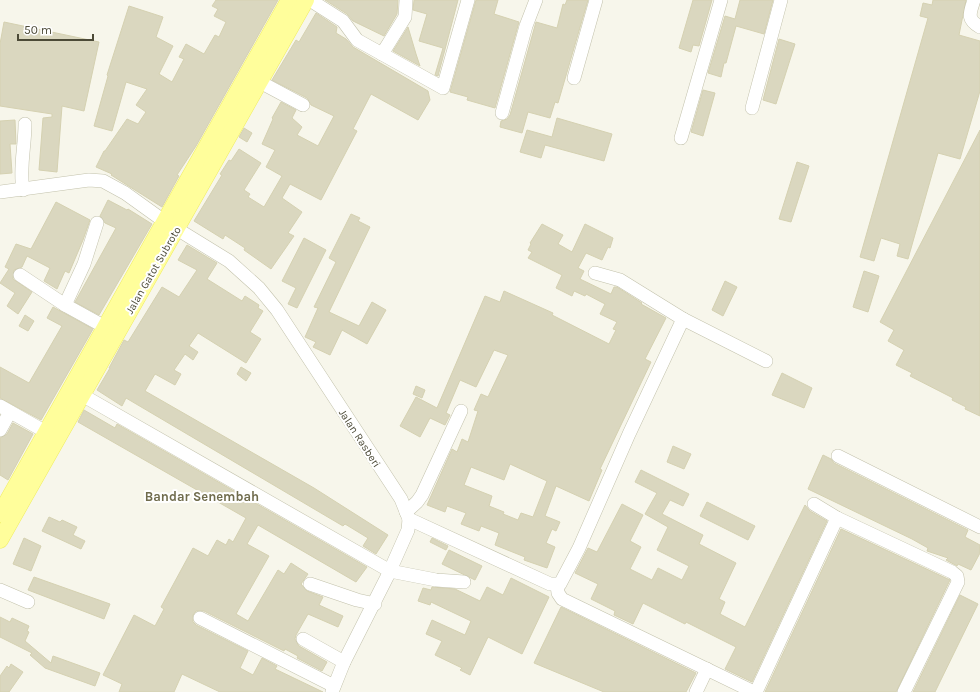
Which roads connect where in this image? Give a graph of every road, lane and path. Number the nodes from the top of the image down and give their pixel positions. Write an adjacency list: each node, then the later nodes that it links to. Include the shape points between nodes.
1 (289, 0): 23 (main road)
2 (306, 0): 14 (main road, Jalan Gatot Subroto)
3 (310, 0): 12 (street, via 343,21 357,40)
4 (406, 0): 12 (street, via 405,16)
5 (468, 0): 12 (street, via 443,88)
6 (536, 0): 17 (street, via 526,26)
7 (596, 0): 13 (street)
8 (721, 0): 19 (street)
9 (781, 0): 16 (street)
10 (974, 0): 11 (street, via 970,17 971,21)
11 (980, 27)
12 (382, 54)
13 (574, 78)
14 (260, 82): 15 (street); 23 (main road, Jalan Gatot Subroto)
15 (303, 105)
16 (752, 108)
17 (502, 113)
18 (25, 124): 20 (street, via 20,174)
19 (681, 138)
20 (23, 190): 21 (street, Jalan Rasberi); 23 (street, Jalan Rasberi, via 89,180 103,181)
21 (0, 192)
22 (97, 224): 26 (street, via 84,264)
23 (170, 225): 28 (main road); 30 (main road, Jalan Gatot Subroto); 38 (street, Jalan Rasberi, via 228,261 263,293 277,310 401,500)
24 (595, 273): 27 (street, via 620,280)
25 (20, 275): 26 (street)
26 (65, 304): 28 (street)
27 (683, 319): 29 (street); 45 (street, via 579,548 565,577)
28 (105, 327): 34 (main road)
29 (766, 361)
30 (82, 395): 34 (main road, Jalan Gatot Subroto); 42 (street)
31 (5, 409): 33 (street); 34 (street)
32 (461, 411): 38 (street, via 422,495)
33 (0, 430)
34 (51, 435): 37 (main road); 41 (main road, Jalan Gatot Subroto)
35 (838, 456): 40 (street)
36 (814, 504): 39 (street)
37 (0, 514)
38 (407, 515): 42 (street, via 408,530); 45 (street)
39 (836, 518): 55 (street); 56 (street, via 956,574 958,579)
40 (980, 527)
41 (0, 540)
42 (390, 571): 43 (street, via 436,580); 48 (street)
43 (464, 582)
44 (310, 584): 48 (street)
45 (556, 585): 52 (street, via 562,599)
46 (0, 590): 47 (street)
47 (28, 602)
48 (375, 604): 51 (street)
49 (200, 618): 53 (street)
50 (303, 639): 51 (street)
51 (344, 662): 53 (street)
52 (707, 669): 54 (street); 55 (street)
53 (333, 689)
54 (696, 692)
55 (755, 692)
56 (904, 692)

